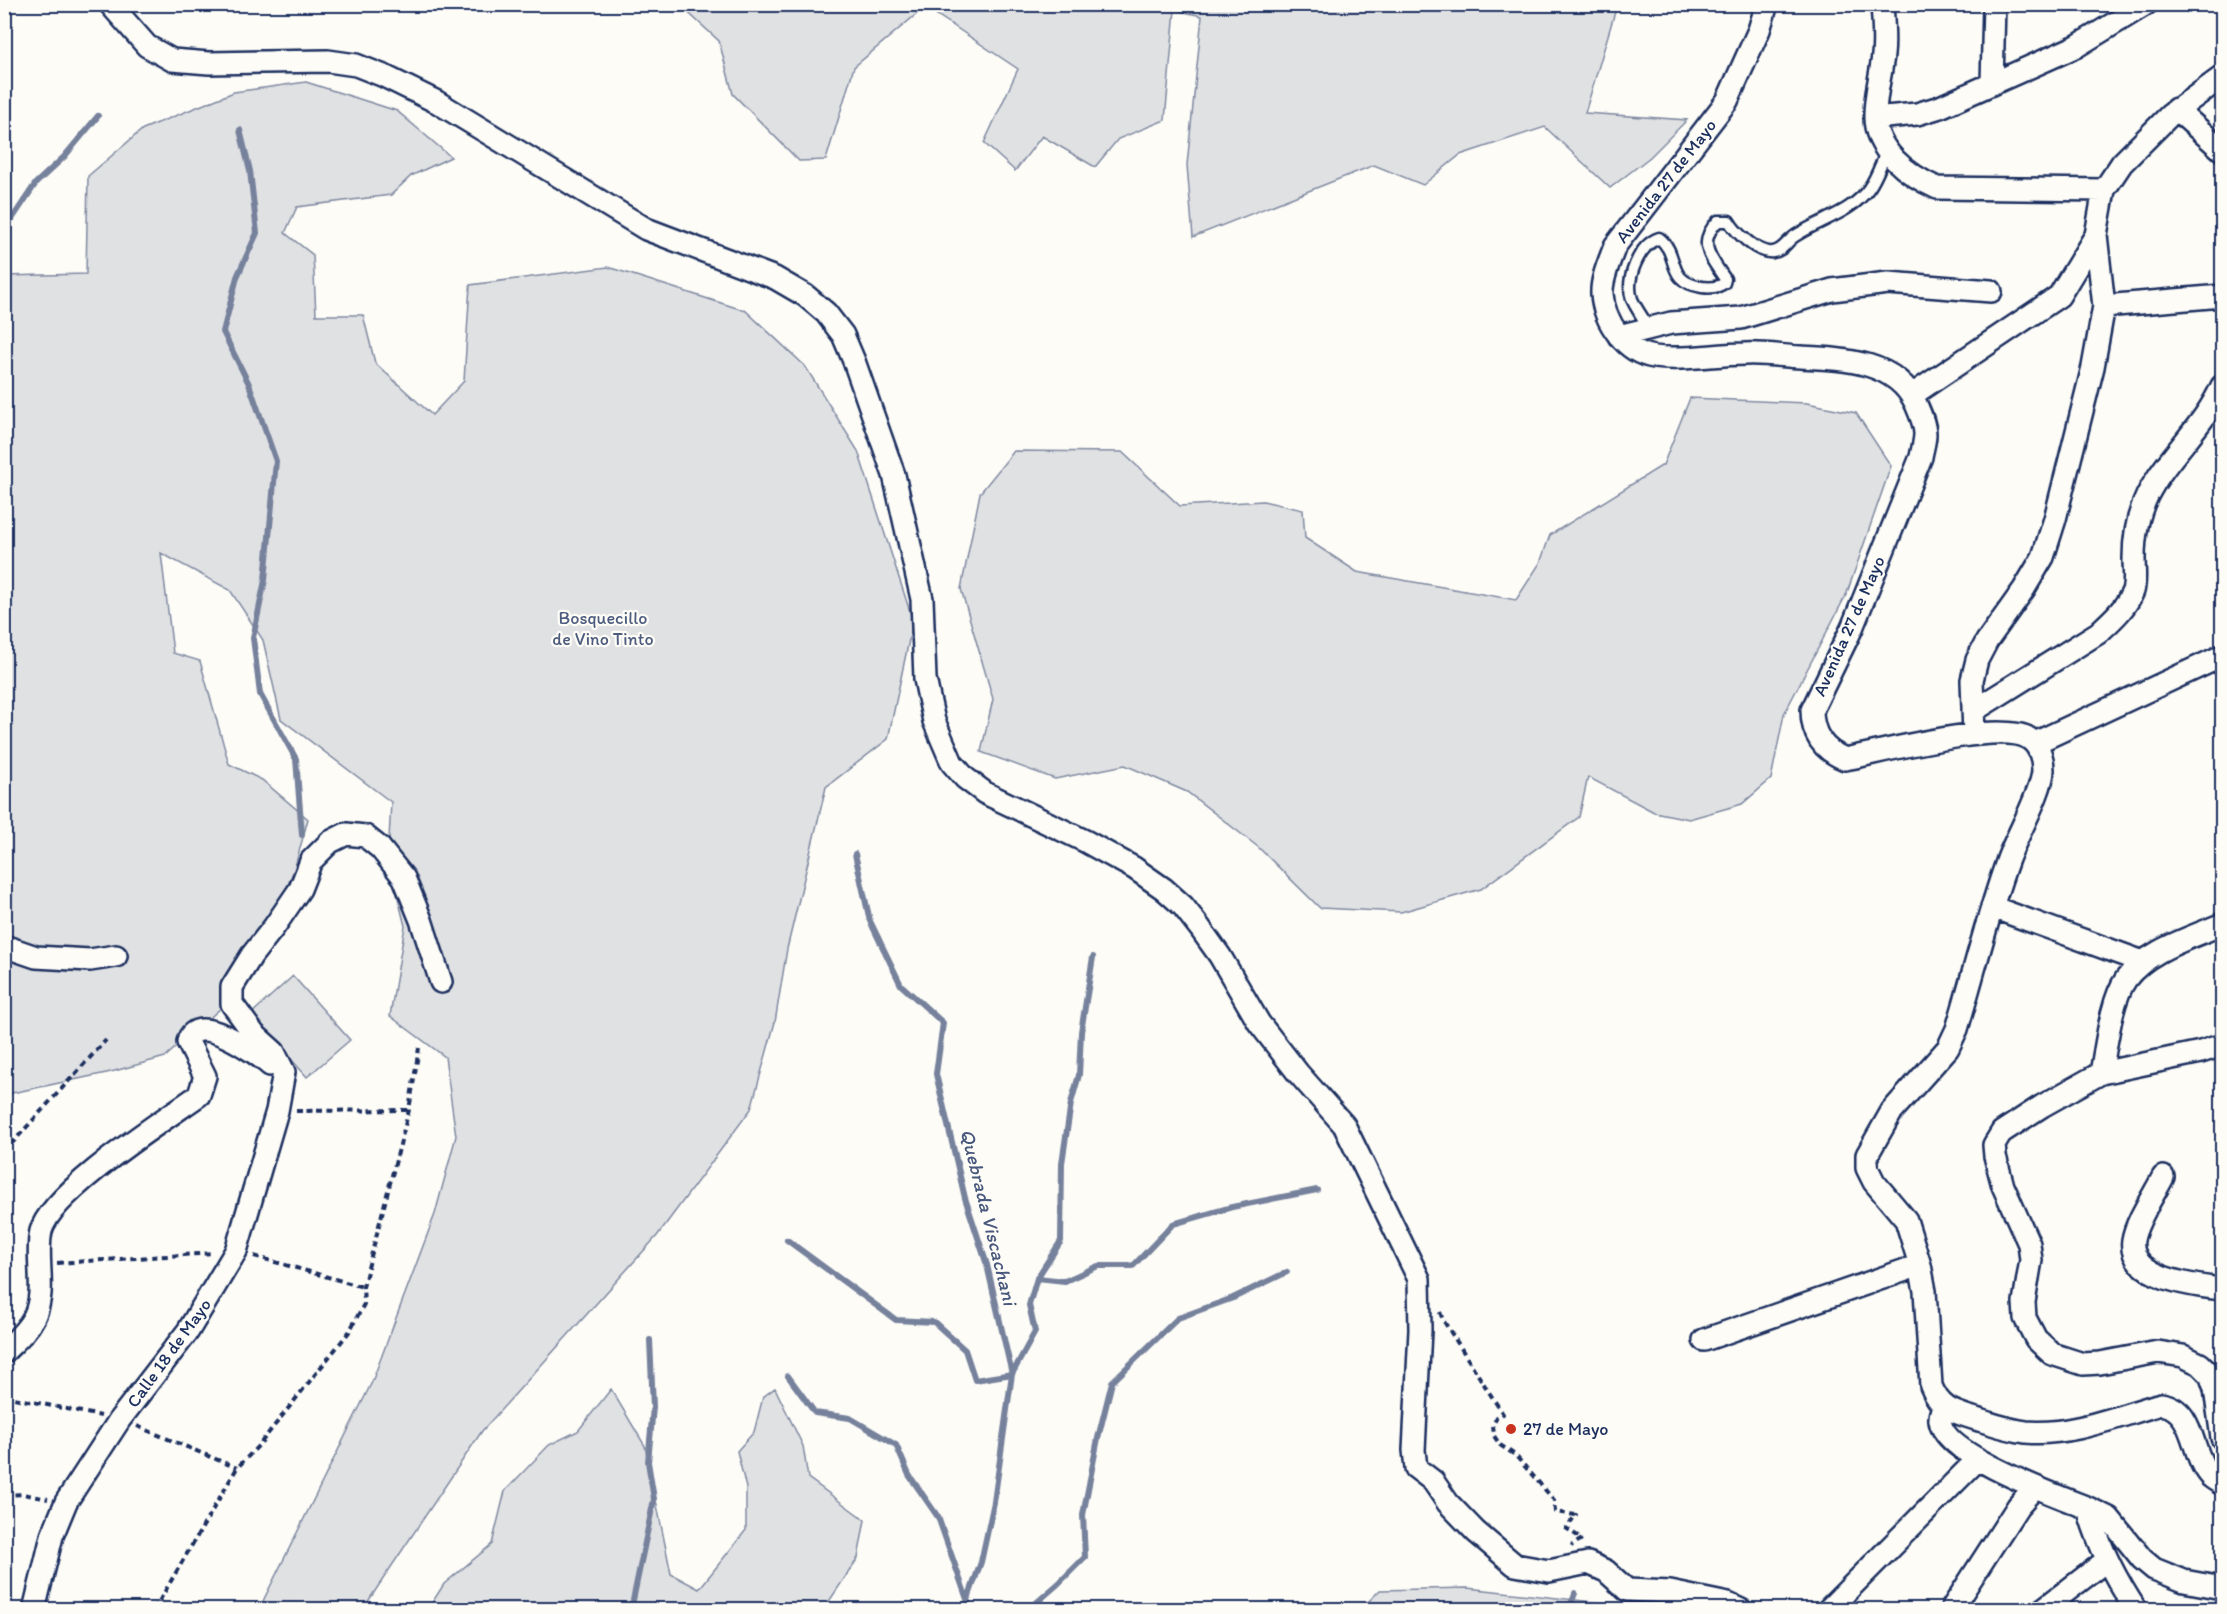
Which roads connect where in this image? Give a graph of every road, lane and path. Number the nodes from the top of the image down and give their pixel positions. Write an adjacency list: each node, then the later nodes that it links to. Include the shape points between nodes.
1 (110, 4): 61 (street, via 147,46 172,60 328,61 356,65 384,76 437,102 646,229 775,278 826,313 843,335 854,361 894,474 922,598 928,699 952,763 985,793 1134,868 1183,906 1220,956 1259,1023 1344,1125 1419,1279 1413,1450 1416,1468 1433,1481 1476,1532 1515,1565 1549,1571 1588,1563 1606,1571 1626,1590 1670,1592)
2 (1767, 4): 18 (street, Avenida 27 de Mayo, via 1727,101 1615,246 1602,294)
3 (1882, 4): 9 (street, via 1883,56)
4 (1994, 4): 7 (street)
5 (2138, 7): 7 (street, via 2078,46)
6 (2223, 77): 8 (street)
7 (1992, 84): 9 (street, via 1917,114)
8 (2176, 109): 10 (street); 12 (street, via 2122,163)
9 (1875, 118): 11 (street, via 1876,132)
10 (2223, 150)
11 (1887, 151): 12 (street, via 1902,168 1937,188); 17 (lane, via 1869,189 1852,206 1792,238 1782,249 1763,251 1744,239 1730,221 1718,221 1709,231 1707,243 1708,256 1725,279 1719,287 1687,284 1673,267 1666,244 1659,238 1653,240 1643,249 1631,284 1631,296)
12 (2104, 190): 13 (street)
13 (2096, 235): 16 (street); 20 (street, via 2059,296)
14 (1991, 291): 17 (street, via 1888,282 1832,290 1741,318)
15 (2223, 296): 16 (street)
16 (2104, 306): 22 (street, via 2055,519 2043,556 1977,660 1972,680)
17 (1649, 328): 18 (street)
18 (1618, 336): 20 (street, Avenida 27 de Mayo, via 1634,350 1652,357 1746,354 1870,365 1898,379)
19 (2223, 386): 22 (street, via 2209,412 2147,496 2136,539 2133,589 2120,612 2098,633)
20 (1912, 395): 23 (street, Avenida 27 de Mayo, via 1925,435 1921,457 1852,628 1812,710 1812,722 1824,746 1845,759)
21 (2223, 656): 24 (street)
22 (1973, 711): 23 (street)
23 (1974, 734): 24 (street, Avenida 27 de Mayo, via 2017,734)
24 (2035, 742): 25 (street, via 2043,772)
25 (1992, 907): 29 (street); 42 (street, via 1948,1048 1892,1111 1867,1155 1867,1168 1874,1182 1906,1220)
26 (2223, 924): 29 (street)
27 (4, 946): 28 (street, via 36,957 90,960)
28 (116, 956)
29 (2142, 962): 34 (street, via 2125,980 2114,1007)
30 (441, 982): 35 (street, Calle 18 de Mayo, via 404,878 365,836 346,834 330,842 311,861 300,889 232,987 232,1004 254,1034 274,1052 284,1072)
31 (106, 1040): 38 (path)
32 (2223, 1045): 34 (street)
33 (419, 1048): 36 (path)
34 (2101, 1073): 49 (street, via 2002,1132 1994,1145 2003,1186 2029,1244 2025,1318 2036,1339 2052,1354 2069,1361 2100,1363 2158,1352 2183,1356 2200,1364 2210,1374 2215,1389)
35 (281, 1086): 37 (street, Calle 18 de Mayo); 41 (street, via 269,1064 255,1052 212,1030 193,1033 188,1042 205,1076 199,1095 94,1170 60,1201 41,1231)
36 (409, 1110): 37 (path); 43 (path)
37 (277, 1111): 40 (street, Calle 18 de Mayo)
38 (4, 1152)
39 (2163, 1177): 44 (street, via 2133,1240 2136,1258 2162,1276)
40 (236, 1251): 41 (path); 43 (path); 54 (street, Calle 18 de Mayo, via 188,1331 120,1419)
41 (39, 1264): 47 (street, via 34,1317)
42 (1920, 1265): 46 (street); 48 (street, via 1929,1338 1929,1375 1936,1398)
43 (363, 1287): 60 (path, via 364,1304 349,1332 260,1445 237,1468)
44 (2223, 1289)
45 (1437, 1302): 56 (path, via 1443,1320 1503,1414 1493,1425 1494,1436 1554,1500 1555,1512 1576,1515 1566,1528 1582,1539)
46 (1704, 1340)
47 (4, 1352)
48 (1943, 1406): 50 (street, via 1940,1420 1946,1434); 51 (street, via 2025,1432 2080,1427 2161,1404 2170,1406 2181,1413 2210,1476)
49 (2223, 1438)
50 (1978, 1459): 52 (street); 62 (street)
51 (2223, 1484)
52 (2035, 1487): 55 (street); 63 (street, via 2018,1506)
53 (4, 1495): 54 (path, via 23,1494)
54 (66, 1502): 59 (street, Calle 18 de Mayo, via 52,1536)
55 (2088, 1508): 57 (street); 58 (street, via 2109,1518 2154,1569 2184,1581)
56 (1565, 1550)
57 (2107, 1560): 64 (street); 65 (street)
58 (2223, 1588)
59 (34, 1610)
60 (154, 1610)
61 (1741, 1610)
62 (1828, 1610)
63 (1951, 1610)
64 (2042, 1610)
65 (2136, 1610)

